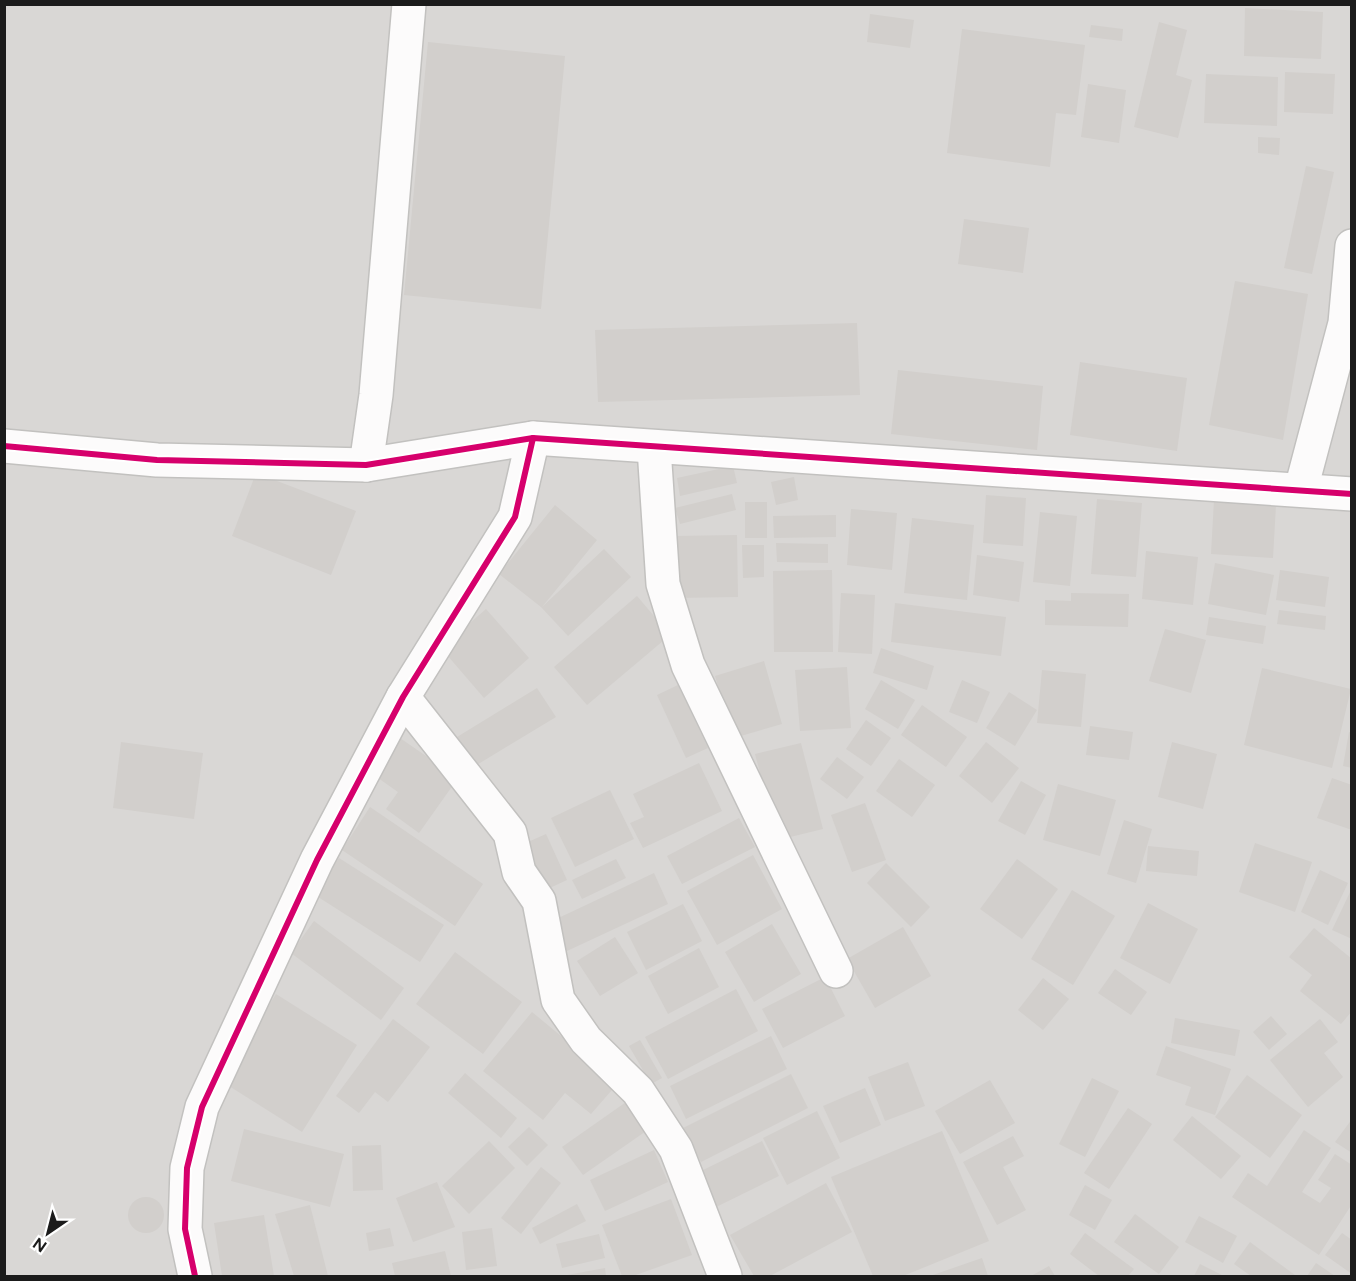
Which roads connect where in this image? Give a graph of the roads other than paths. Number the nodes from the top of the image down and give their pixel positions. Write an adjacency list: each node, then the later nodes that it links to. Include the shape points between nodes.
1 (409, 4): 6 (street, via 376,395)
2 (1352, 246): 7 (street, via 1345,323)
3 (533, 438): 5 (street); 6 (street); 9 (street, via 515,518)
4 (4, 446): 6 (street, via 157,460)
5 (654, 448): 7 (street); 10 (street, via 663,584 688,665)
6 (366, 465)
7 (1301, 489): 8 (street)
8 (1352, 494)
9 (403, 697): 11 (street, via 317,860 202,1107 187,1168 186,1229); 12 (street, via 510,833 519,872 539,900 558,1000 586,1040 638,1091 676,1149)
10 (836, 971)
11 (195, 1276)
12 (724, 1276)

